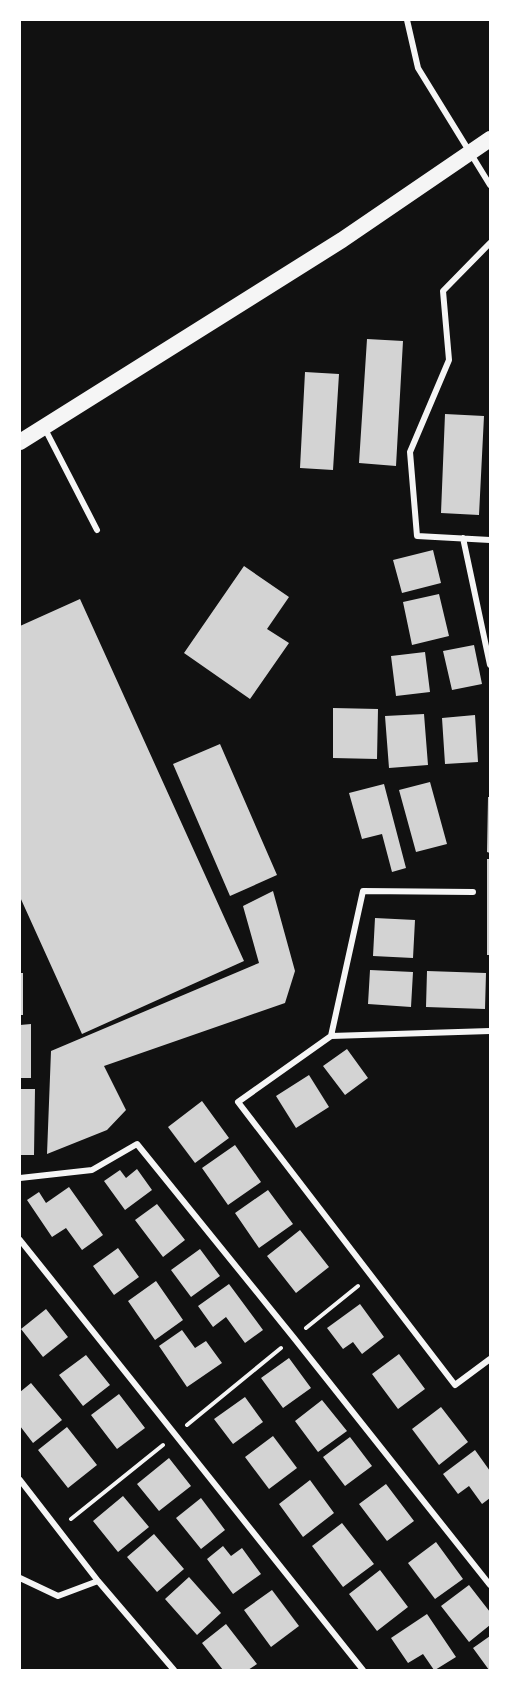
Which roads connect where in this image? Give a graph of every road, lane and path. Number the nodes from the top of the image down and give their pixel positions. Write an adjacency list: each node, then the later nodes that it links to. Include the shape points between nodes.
1 (407, 20): 3 (street, via 418,68)
2 (490, 140): 5 (highway, via 342,240)
3 (490, 185)
4 (490, 243): 8 (street, via 443,291 449,360 410,452 417,536)
5 (44, 426): 6 (highway); 7 (street)
6 (20, 442)
7 (97, 530)
8 (463, 538): 9 (street); 10 (street)
9 (490, 540)
10 (490, 665)
11 (473, 892): 13 (street, via 363,891)
12 (490, 1031): 13 (street)
13 (332, 1036): 16 (street, via 238,1102)
14 (20, 1178): 17 (street, via 92,1170 137,1144)
15 (20, 1240): 19 (street)
16 (372, 1275): 17 (path); 18 (street, via 455,1385)
17 (294, 1338): 19 (path); 24 (street)
18 (490, 1359)
19 (176, 1434): 21 (path); 26 (street)
20 (20, 1480): 21 (street)
21 (58, 1529): 23 (street)
22 (20, 1578): 23 (street, via 58,1596)
23 (98, 1581): 25 (street)
24 (490, 1585)
25 (174, 1671)
26 (363, 1671)

